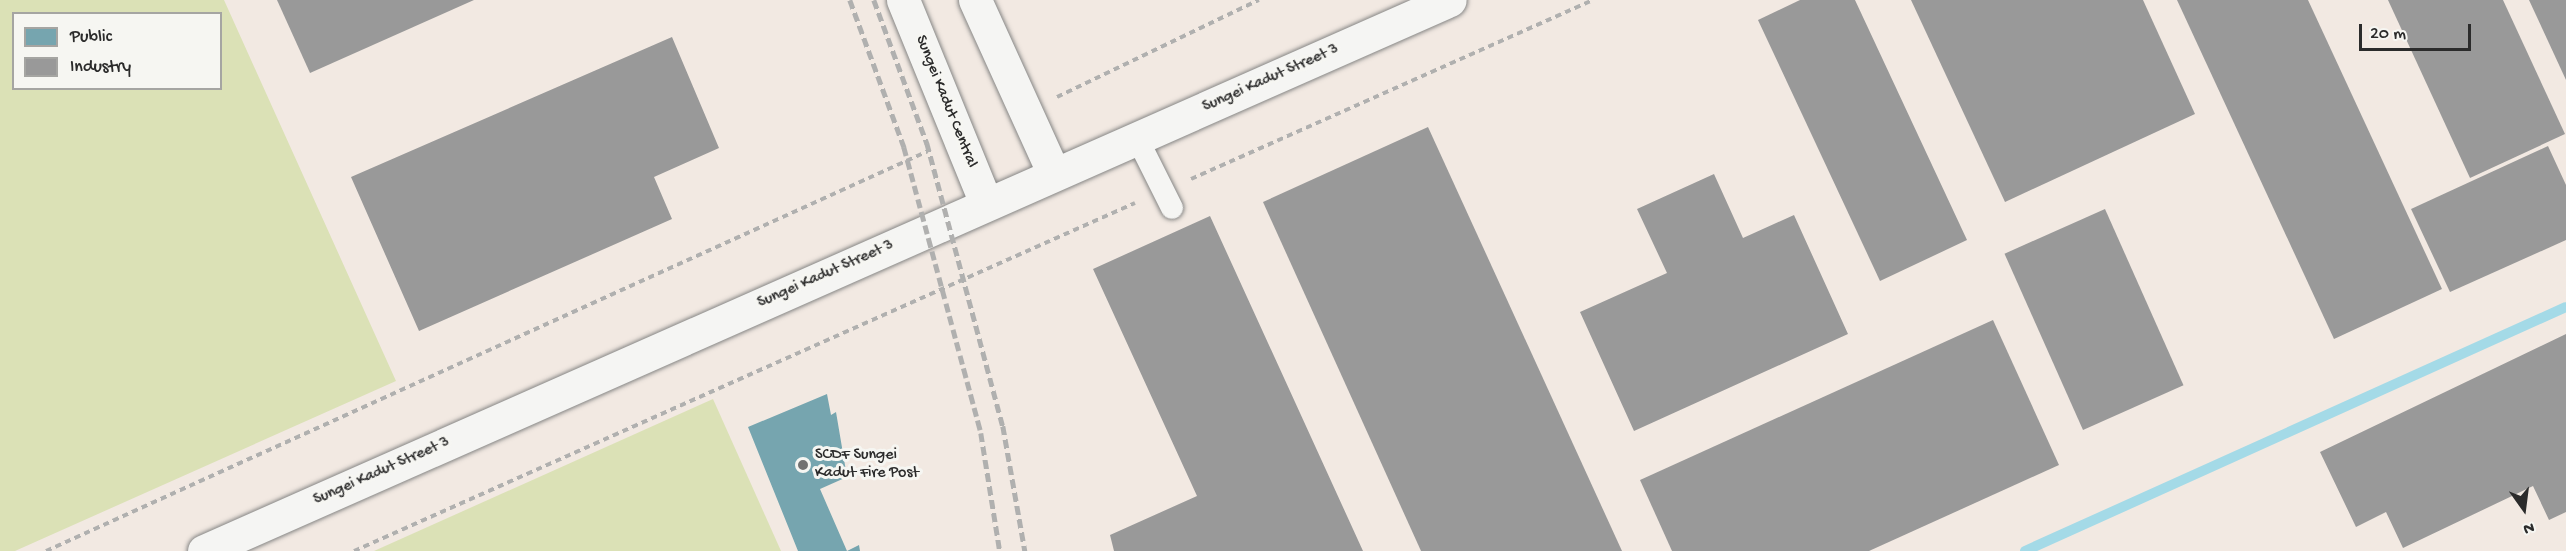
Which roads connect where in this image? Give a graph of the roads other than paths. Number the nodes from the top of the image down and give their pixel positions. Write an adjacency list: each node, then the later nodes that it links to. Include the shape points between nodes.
1 (903, 0): 6 (street, Sungei Kadut Central)
2 (975, 0): 5 (street)
3 (1450, 0): 4 (street, Sungei Kadut Street 3)
4 (1137, 138): 5 (street, Sungei Kadut Street 3); 7 (lane)
5 (1054, 174): 6 (street, Sungei Kadut Street 3)
6 (986, 203): 8 (street, Sungei Kadut Street 3)
7 (1172, 208)
8 (204, 551)

